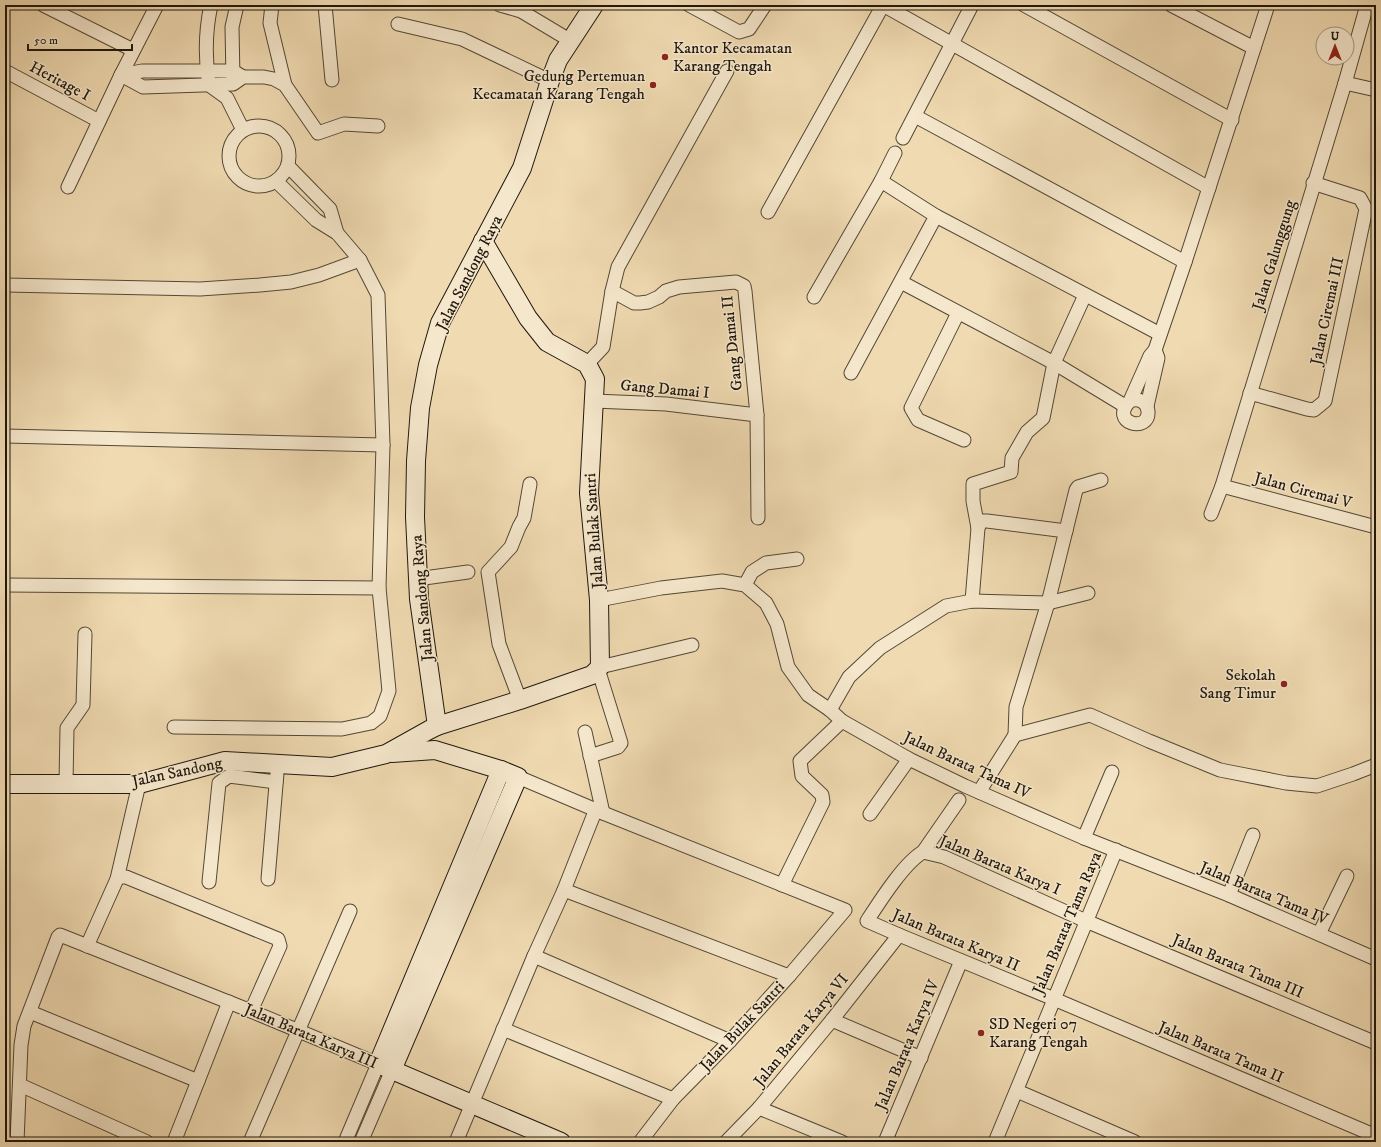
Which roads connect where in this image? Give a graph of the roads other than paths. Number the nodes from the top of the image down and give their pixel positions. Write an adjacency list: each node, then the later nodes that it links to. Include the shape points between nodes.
1 (43, 5): 21 (street)
2 (157, 5): 21 (street)
3 (211, 5): 23 (street, via 206,27)
4 (237, 5): 26 (street, via 232,28)
5 (272, 5): 31 (street, via 270,23)
6 (325, 5): 27 (street)
7 (500, 5): 18 (street, via 521,11)
8 (594, 5): 18 (street, Jalan Sandong Raya)
9 (689, 5): 10 (street, via 739,32 749,29)
10 (765, 5)
11 (883, 5): 19 (street); 47 (street)
12 (972, 5): 19 (street)
13 (1024, 5): 35 (street)
14 (1171, 5): 20 (street)
15 (1268, 5): 20 (street)
16 (1367, 5): 29 (street, Jalan Galunggung)
17 (398, 24): 28 (street, via 462,39)
18 (571, 41): 28 (street, Jalan Sandong Raya, via 558,60)
19 (952, 45): 34 (street); 46 (street)
20 (1254, 48): 35 (street)
21 (133, 50): 25 (street)
22 (5, 71): 36 (street, Heritage I)
23 (206, 71): 25 (street, via 142,71); 26 (street); 30 (street)
24 (727, 71): 55 (street, via 618,267)
25 (121, 75): 30 (street, via 143,87); 36 (street)
26 (236, 77): 30 (street); 31 (street, via 264,77); 33 (street)
27 (332, 80)
28 (550, 81): 50 (street, Jalan Sandong Raya, via 522,168)
29 (1345, 83): 32 (street); 44 (street, Jalan Galunggung)
30 (209, 85): 33 (street)
31 (285, 85): 37 (street, via 318,133 344,124)
32 (1376, 90)
33 (227, 98): 38 (street)
34 (914, 116): 39 (street); 52 (street)
35 (1232, 120): 46 (street)
36 (99, 121): 45 (street)
37 (378, 126)
38 (244, 130): 41 (street, via 258,126 272,129 283,138 289,151); 42 (street, via 234,140 229,152 230,166 238,178 249,185 263,186)
39 (903, 138)
40 (895, 153): 43 (street)
41 (288, 166): 42 (street); 49 (street, via 330,209)
42 (276, 181): 49 (street, via 316,220)
43 (881, 181): 48 (street); 57 (street)
44 (1313, 184): 64 (street, Jalan Galunggung); 64 (street, Jalan Ciremai III, via 1360,198 1366,209 1325,401 1314,410)
45 (68, 187)
46 (1209, 188): 52 (street)
47 (768, 212)
48 (936, 216): 53 (street); 56 (street)
49 (337, 233): 51 (street)
50 (483, 241): 62 (street, via 528,318 547,342); 82 (street, Jalan Sandong Raya, via 440,323 428,365 420,408 416,461)
51 (360, 260): 54 (street, via 292,282 260,285 200,289); 71 (street, via 378,295)
52 (1185, 262): 59 (street)
53 (901, 282): 58 (street); 63 (street)
54 (5, 285)
55 (612, 291): 62 (street, via 603,347); 68 (street, Gang Damai II, via 634,303 640,303 648,302 679,287 736,282 744,286)
56 (1085, 295): 59 (street); 61 (street)
57 (814, 297)
58 (958, 313): 61 (street); 70 (street, via 911,408 918,420)
59 (1160, 334): 60 (street)
60 (1155, 350): 66 (street); 67 (street, via 1158,358)
61 (1054, 362): 66 (street); 78 (street, via 1043,418 1027,432 1012,458 1011,472 973,484)
62 (587, 364): 65 (street, Jalan Bulak Santri, via 595,379)
63 (851, 373)
64 (1250, 393): 74 (street, Jalan Galunggung)
65 (594, 401): 68 (street, Gang Damai I, via 666,404); 87 (street, Jalan Bulak Santri, via 589,493)
66 (1127, 403): 67 (street, via 1136,399); 67 (street, via 1123,412 1125,418 1136,424 1147,418)
67 (1147, 406)
68 (757, 415): 76 (street)
69 (5, 436): 71 (street)
70 (964, 440)
71 (383, 445): 85 (street)
72 (1101, 480): 79 (street, via 1078,487)
73 (530, 484): 93 (street, via 524,518 511,547 488,572 499,644)
74 (1222, 486): 75 (street, Jalan Galunggung); 77 (street, Jalan Ciremai V)
75 (1211, 514)
76 (758, 518)
77 (1376, 527)
78 (978, 528): 79 (street, via 981,521 987,521); 88 (street)
79 (1066, 531): 89 (street)
80 (797, 559): 84 (street, via 766,563 752,572)
81 (468, 572): 82 (street)
82 (417, 578): 96 (street, Jalan Sandong Raya)
83 (5, 585): 85 (street)
84 (745, 585): 87 (street, Jalan Barata Tama IV, via 722,581 661,588); 94 (street, Jalan Barata Tama IV, via 766,602 777,624 788,667 808,695)
85 (380, 588): 97 (street, via 389,691 380,716 371,723 342,729)
86 (1088, 593): 89 (street)
87 (599, 600): 92 (street, Jalan Bulak Santri)
88 (972, 601): 89 (street); 94 (street, via 946,606 880,648 849,677)
89 (1048, 603): 99 (street, via 1016,707)
90 (85, 634): 110 (street, via 83,705 67,728)
91 (692, 645): 92 (street)
92 (599, 668): 93 (street, via 592,675); 101 (street, via 621,743 618,747)
93 (520, 700): 96 (street)
94 (830, 710): 95 (street, Jalan Barata Tama IV)
95 (842, 721): 102 (street, Jalan Barata Tama IV); 124 (street, via 800,761 802,776 822,794 823,802)
96 (437, 726): 100 (street, Jalan Sandong)
97 (174, 727)
98 (585, 732): 101 (street)
99 (1015, 734): 104 (street, via 1090,715 1220,770 1286,783 1317,786); 112 (street)
100 (386, 754): 103 (street, Jalan Sandong, via 332,767); 105 (street, via 435,750)
101 (590, 756): 114 (street)
102 (909, 758): 112 (street, Jalan Barata Tama IV); 115 (street)
103 (278, 764): 108 (street); 111 (street, Jalan Sandong, via 224,761)
104 (1376, 765)
105 (501, 770): 107 (street); 146 (street)
106 (1112, 772): 117 (street)
107 (518, 777): 114 (street); 146 (street)
108 (276, 782): 121 (street); 123 (street, via 229,776 219,783)
109 (5, 784): 110 (street, Jalan Sandong)
110 (66, 784): 111 (street, Jalan Sandong)
111 (139, 784): 122 (street)
112 (979, 792): 117 (street, Jalan Barata Tama IV)
113 (959, 800): 119 (street)
114 (599, 811): 124 (street); 125 (street)
115 (870, 814)
116 (1253, 835): 126 (street)
117 (1084, 838): 118 (street, Jalan Barata Tama IV)
118 (1116, 850): 126 (street, Jalan Barata Tama IV); 128 (street, Jalan Barata Tama Raya)
119 (923, 852): 128 (street, Jalan Barata Karya I, via 944,857); 130 (street, Jalan Barata Karya II, via 915,856 867,920)
120 (1347, 876): 129 (street)
121 (268, 878)
122 (117, 879): 131 (street); 138 (street, via 126,877 278,939 280,946)
123 (209, 882)
124 (782, 885): 135 (street, Jalan Bulak Santri, via 845,910)
125 (564, 890): 132 (street); 135 (street)
126 (1229, 895): 129 (street, Jalan Barata Tama IV)
127 (350, 911): 142 (street)
128 (1086, 920): 136 (street, Jalan Barata Tama Raya); 144 (street, Jalan Barata Tama III)
129 (1319, 934): 133 (street, Jalan Barata Tama IV)
130 (899, 935): 134 (street, Jalan Barata Karya II); 140 (street, Jalan Barata Karya VI)
131 (87, 946): 137 (street, Jalan Barata Karya III); 139 (street, Jalan Barata Karya III, via 60,935 58,937)
132 (534, 956): 141 (street); 143 (street)
133 (1376, 959)
134 (961, 961): 136 (street, Jalan Barata Karya II); 145 (street, Jalan Barata Karya IV)
135 (789, 976): 143 (street, Jalan Bulak Santri)
136 (1054, 999): 149 (street, Jalan Barata Tama Raya); 153 (street, Jalan Barata Tama II)
137 (229, 1002): 138 (street, Jalan Barata Karya III); 147 (street)
138 (251, 1010): 142 (street, Jalan Barata Karya III)
139 (30, 1012): 147 (street); 148 (street, via 24,1026 21,1045)
140 (832, 1020): 145 (street); 152 (street, Jalan Barata Karya VI)
141 (504, 1028): 150 (street); 151 (street)
142 (298, 1031): 146 (street, Jalan Barata Karya III); 157 (street)
143 (730, 1040): 150 (street, Jalan Bulak Santri)
144 (1376, 1043)
145 (920, 1058): 165 (street, Jalan Barata Karya IV)
146 (385, 1067): 151 (street, Jalan Barata Karya III); 158 (street); 159 (street)
147 (198, 1081): 156 (street)
148 (20, 1085): 154 (street); 155 (street)
149 (1017, 1091): 166 (street, Jalan Barata Tama Raya); 167 (street)
150 (673, 1099): 162 (street, Jalan Bulak Santri)
151 (472, 1104): 160 (street); 161 (street, Jalan Barata Karya III)
152 (759, 1108): 163 (street, Jalan Barata Karya VI); 164 (street)
153 (1376, 1136)
154 (17, 1142)
155 (147, 1142)
156 (174, 1142)
157 (250, 1142)
158 (345, 1142)
159 (361, 1142)
160 (456, 1142)
161 (560, 1142)
162 (640, 1142)
163 (726, 1142)
164 (842, 1142)
165 (885, 1142)
166 (995, 1142)
167 (1135, 1142)

